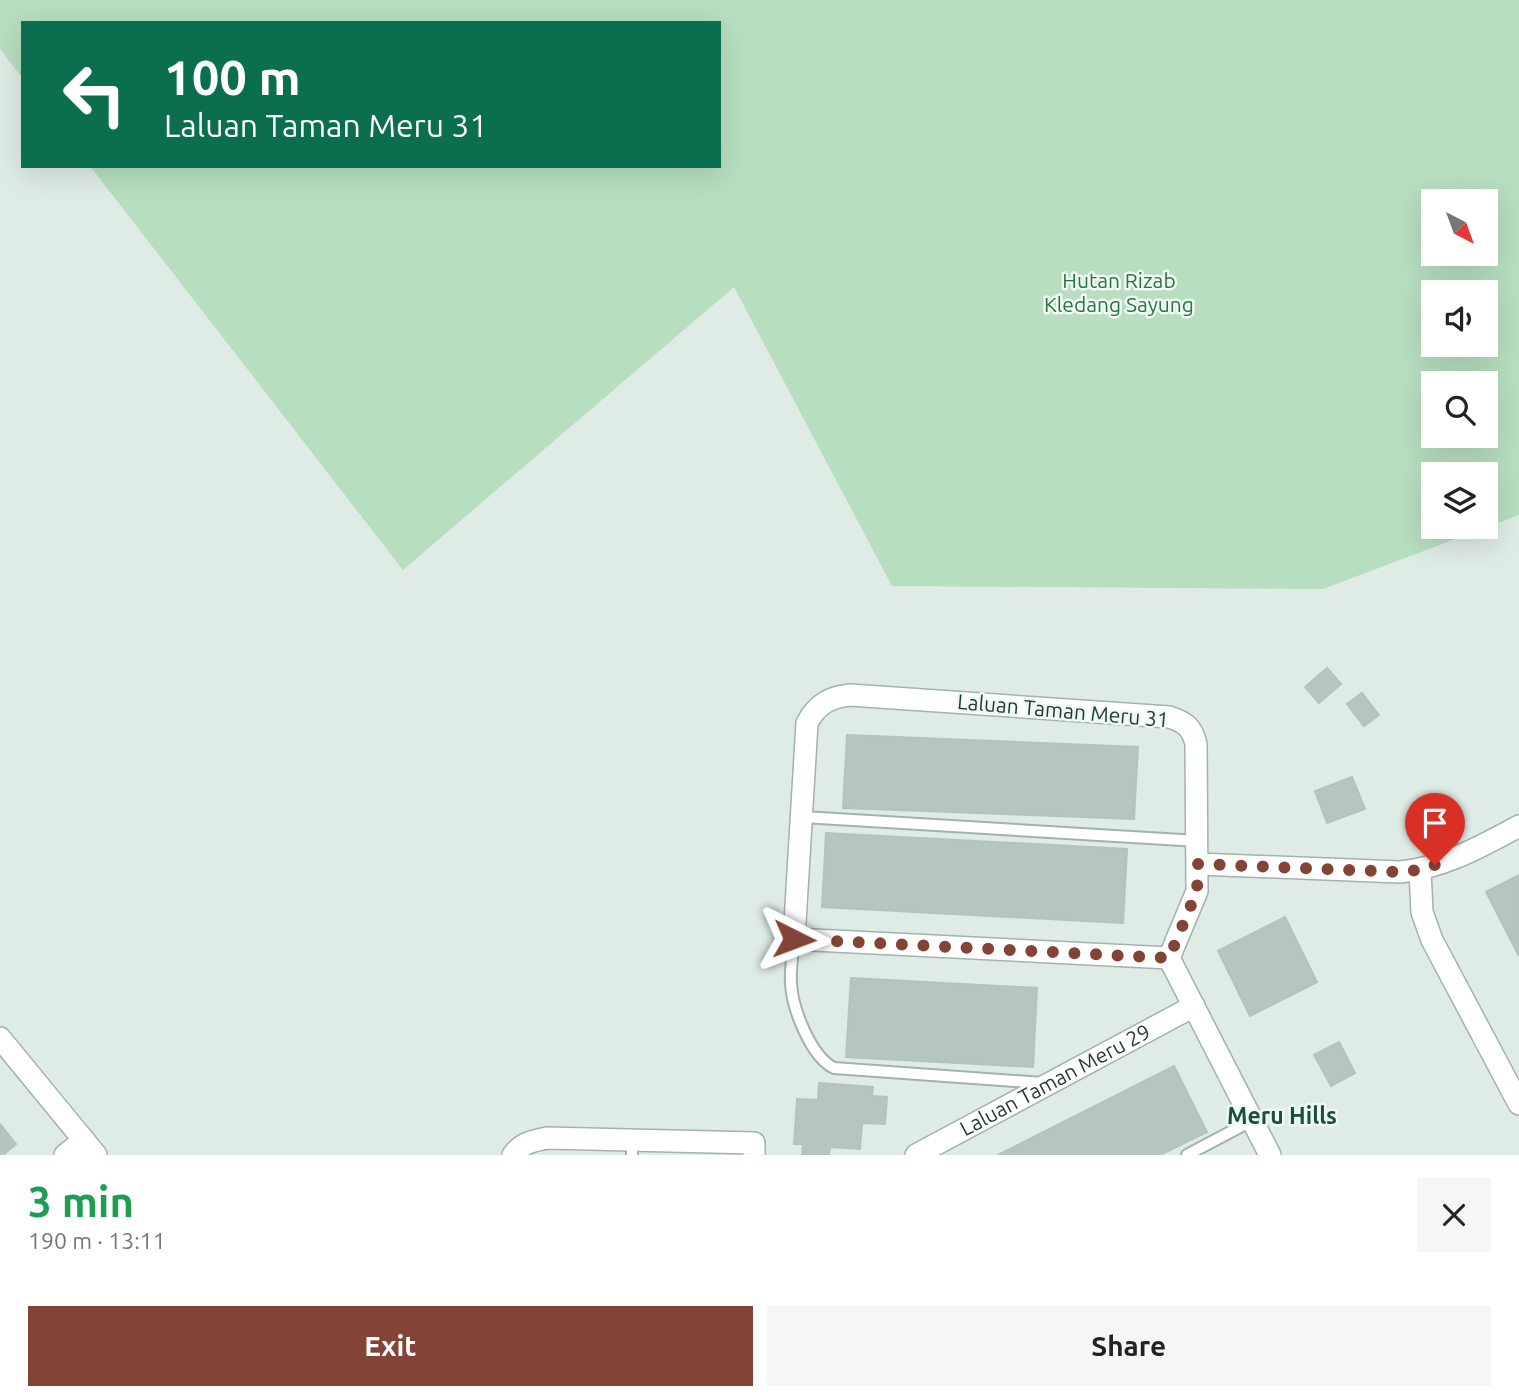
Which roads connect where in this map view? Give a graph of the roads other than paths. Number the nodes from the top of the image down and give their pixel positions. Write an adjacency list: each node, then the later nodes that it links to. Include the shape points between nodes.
1 (803, 817): 3 (lane); 3 (street, Laluan Taman Meru 31, via 807,723 823,703 850,695 1184,721 1196,744); 6 (street)
2 (1519, 826): 5 (street)
3 (1198, 841): 4 (street, Laluan Taman Meru 31)
4 (1198, 864): 5 (street); 7 (street, Laluan Taman Meru 31, via 1197,891)
5 (1419, 870): 11 (street, via 1422,912 1432,940)
6 (794, 939): 7 (street); 10 (lane, via 794,1004 826,1064)
7 (1169, 958): 8 (street)
8 (1194, 1006): 10 (street, Laluan Taman Meru 29); 12 (street)
9 (0, 1038): 13 (street)
10 (1049, 1083): 18 (street, Laluan Taman Meru 29)
11 (1519, 1104)
12 (1253, 1120): 19 (lane); 20 (street)
13 (90, 1148): 16 (street)
14 (632, 1148): 15 (street); 17 (street, via 547,1138 530,1141)
15 (754, 1149)
16 (65, 1155)
17 (513, 1155)
18 (916, 1155)
19 (1187, 1155)
20 (1270, 1155)

